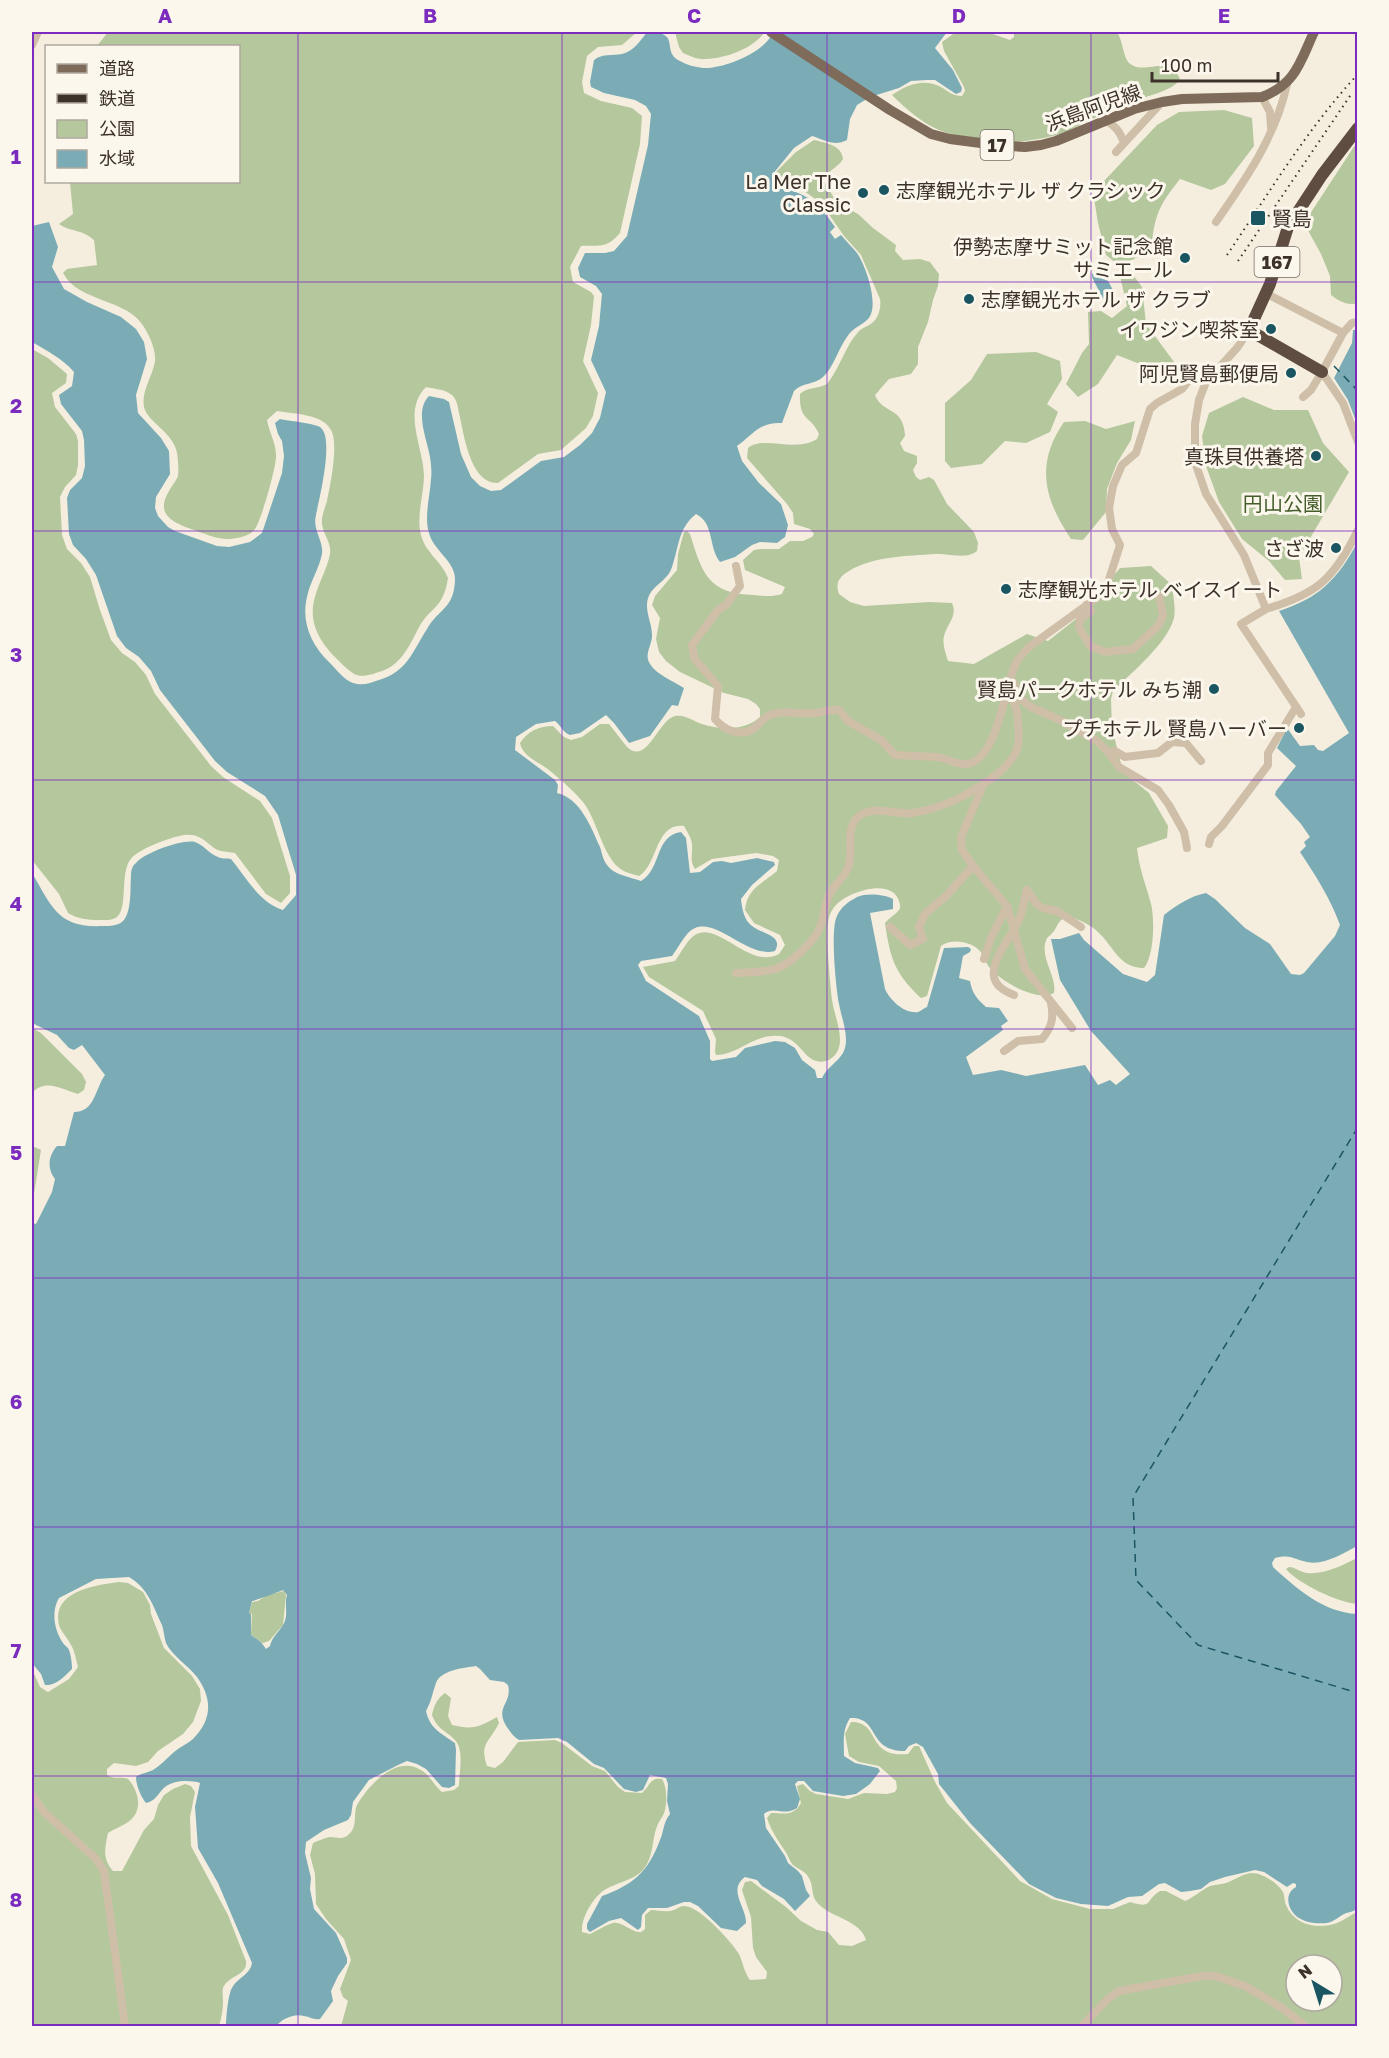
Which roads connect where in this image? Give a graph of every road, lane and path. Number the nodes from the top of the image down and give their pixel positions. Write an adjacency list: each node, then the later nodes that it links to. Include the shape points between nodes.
1 (38, 32): 4 (street)
2 (771, 32): 8 (main road, 浜島阿児線 / 17, via 931,134 1025,147 1056,141)
3 (1314, 32): 5 (main road)
4 (32, 45)
5 (1287, 84): 6 (main road, 浜島阿児線 / 17); 10 (street)
6 (1262, 96): 7 (main road, 浜島阿児線 / 17); 10 (street, via 1270,112)
7 (1162, 102): 8 (main road, 浜島阿児線 / 17); 11 (street)
8 (1106, 121): 11 (street, via 1114,125)
9 (1358, 128): 14 (highway, 167, via 1288,227)
10 (1272, 131): 13 (street)
11 (1124, 143): 12 (street)
12 (1116, 152)
13 (1216, 222)
14 (1267, 294): 16 (highway, 167); 17 (street)
15 (1358, 322): 17 (street)
16 (1249, 330): 18 (highway); 26 (street, via 1206,382 1196,416 1196,465 1206,494 1244,555)
17 (1343, 333): 18 (street)
18 (1322, 372): 20 (street); 21 (street, via 1343,403)
19 (1192, 376): 25 (street, via 1182,389 1150,409 1136,453 1122,465 1110,507 1112,529 1120,545 1105,592)
20 (1303, 397)
21 (1358, 442)
22 (1358, 530): 26 (street, via 1322,584 1305,595)
23 (736, 566): 28 (street, via 740,586 693,645 694,657 718,686 715,719 724,729 743,732 768,716 833,709 881,740 895,755 964,764 983,754 992,739)
24 (1159, 595): 25 (street, via 1163,615 1159,625 1133,649 1105,652 1090,646 1079,627 1080,619 1090,611)
25 (1086, 605): 27 (street, via 1020,657)
26 (1266, 609): 32 (street, via 1241,624 1299,710 1268,753 1268,765)
27 (1011, 678): 28 (street); 29 (street, via 1022,700 1031,707 1097,741)
28 (1007, 692): 31 (street, via 1018,711 1016,752)
29 (1109, 753): 30 (street, via 1115,751 1125,757 1158,753 1172,742 1186,743); 33 (street, via 1119,767 1158,790 1184,832)
30 (1201, 760)
31 (984, 783): 34 (street, via 961,837 962,850); 40 (street, via 936,807 910,813 863,814 850,832 849,865 833,887 814,938 788,964 773,970)
32 (1209, 844)
33 (1186, 848)
34 (973, 866): 35 (street); 36 (street, via 925,914 919,927 923,939 910,945)
35 (1007, 906): 38 (street); 39 (street)
36 (890, 927)
37 (1081, 927): 38 (street, via 1057,911 1042,908 1027,890)
38 (1014, 929): 41 (street, via 1002,947 994,980); 42 (street, via 1025,969)
39 (984, 959)
40 (736, 973)
41 (1014, 995)
42 (1051, 1001): 43 (street); 44 (street, via 1053,1017 1042,1039 1018,1041)
43 (1072, 1028)
44 (1004, 1052)
45 (32, 1795): 46 (street, via 104,1871)
46 (125, 2026)
47 (1082, 2026): 48 (street, via 1119,1991 1202,1976 1216,1976 1247,1987)
48 (1305, 2026)

